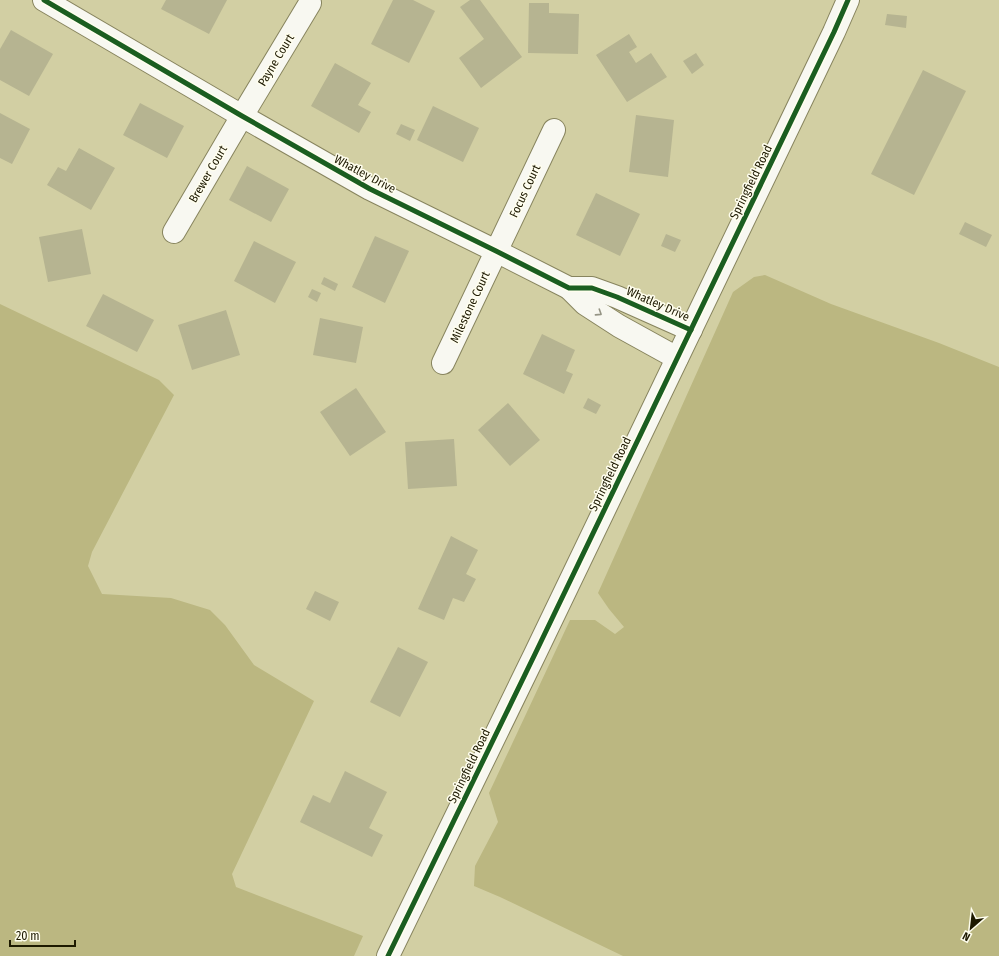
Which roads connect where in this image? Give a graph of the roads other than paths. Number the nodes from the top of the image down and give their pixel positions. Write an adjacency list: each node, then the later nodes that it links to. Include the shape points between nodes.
1 (44, 0): 4 (street, Whatley Drive)
2 (848, 0): 9 (street, Springfield Road)
3 (310, 3): 4 (street, Payne Court)
4 (242, 116): 6 (street, Brewer Court); 7 (street, Whatley Drive, via 370,189)
5 (554, 130): 7 (street, Focus Court)
6 (174, 232)
7 (496, 251): 8 (street, Whatley Drive); 11 (street, Milestone Court)
8 (569, 288): 9 (street, Whatley Drive, via 592,288); 10 (street, one-way to 10, via 584,304)
9 (691, 330): 10 (street, Springfield Road)
10 (677, 358): 12 (street, Springfield Road)
11 (443, 363)
12 (388, 956)

